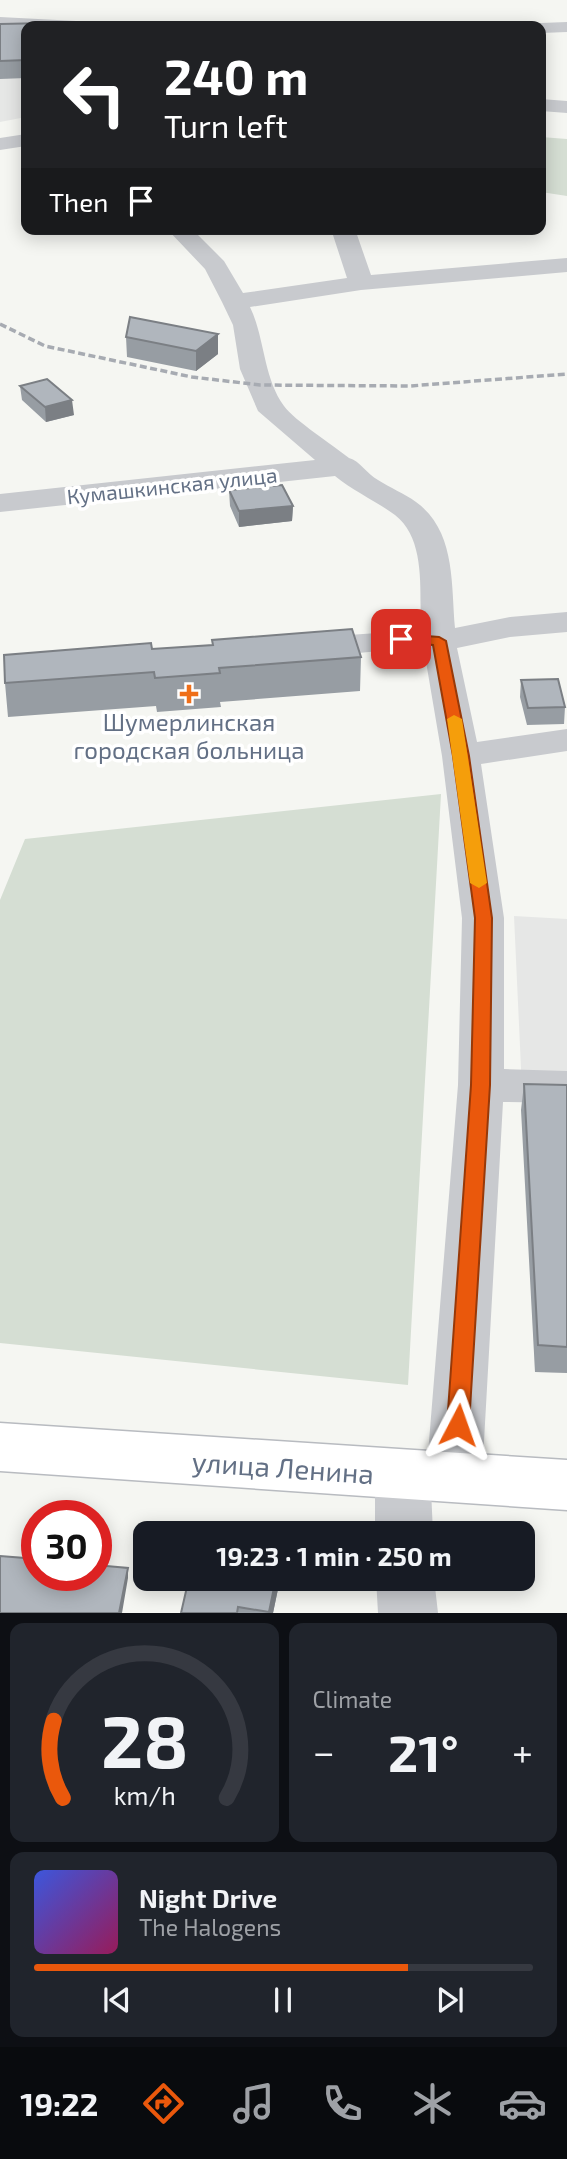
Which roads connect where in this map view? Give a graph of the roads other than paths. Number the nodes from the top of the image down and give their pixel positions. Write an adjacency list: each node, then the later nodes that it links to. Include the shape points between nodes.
1 (0, 22): 2 (street)
2 (21, 23)
3 (567, 27): 4 (street)
4 (546, 28)
5 (546, 105): 6 (street)
6 (567, 107)
7 (21, 141): 8 (street)
8 (0, 144)
9 (184, 235): 13 (street, via 215,266)
10 (345, 235): 12 (street)
11 (567, 265): 12 (street)
12 (361, 283): 13 (street)
13 (235, 302): 14 (street, via 246,325 254,369 272,411)
14 (345, 466): 15 (street, Кумашкинская улица); 17 (street, via 364,485 406,509 423,527 433,551)
15 (0, 503)
16 (567, 622): 17 (street)
17 (439, 641): 18 (street, via 401,639); 20 (street)
18 (276, 650)
19 (567, 740): 20 (street)
20 (461, 756): 21 (street, via 483,918)
21 (481, 1085): 22 (street); 24 (street)
22 (567, 1087)
23 (0, 1447): 24 (main road, улица Ленина)
24 (429, 1476): 25 (main road, улица Ленина); 26 (street)
25 (567, 1485)
26 (409, 1521)
27 (406, 1591): 28 (street)
28 (408, 1613)

